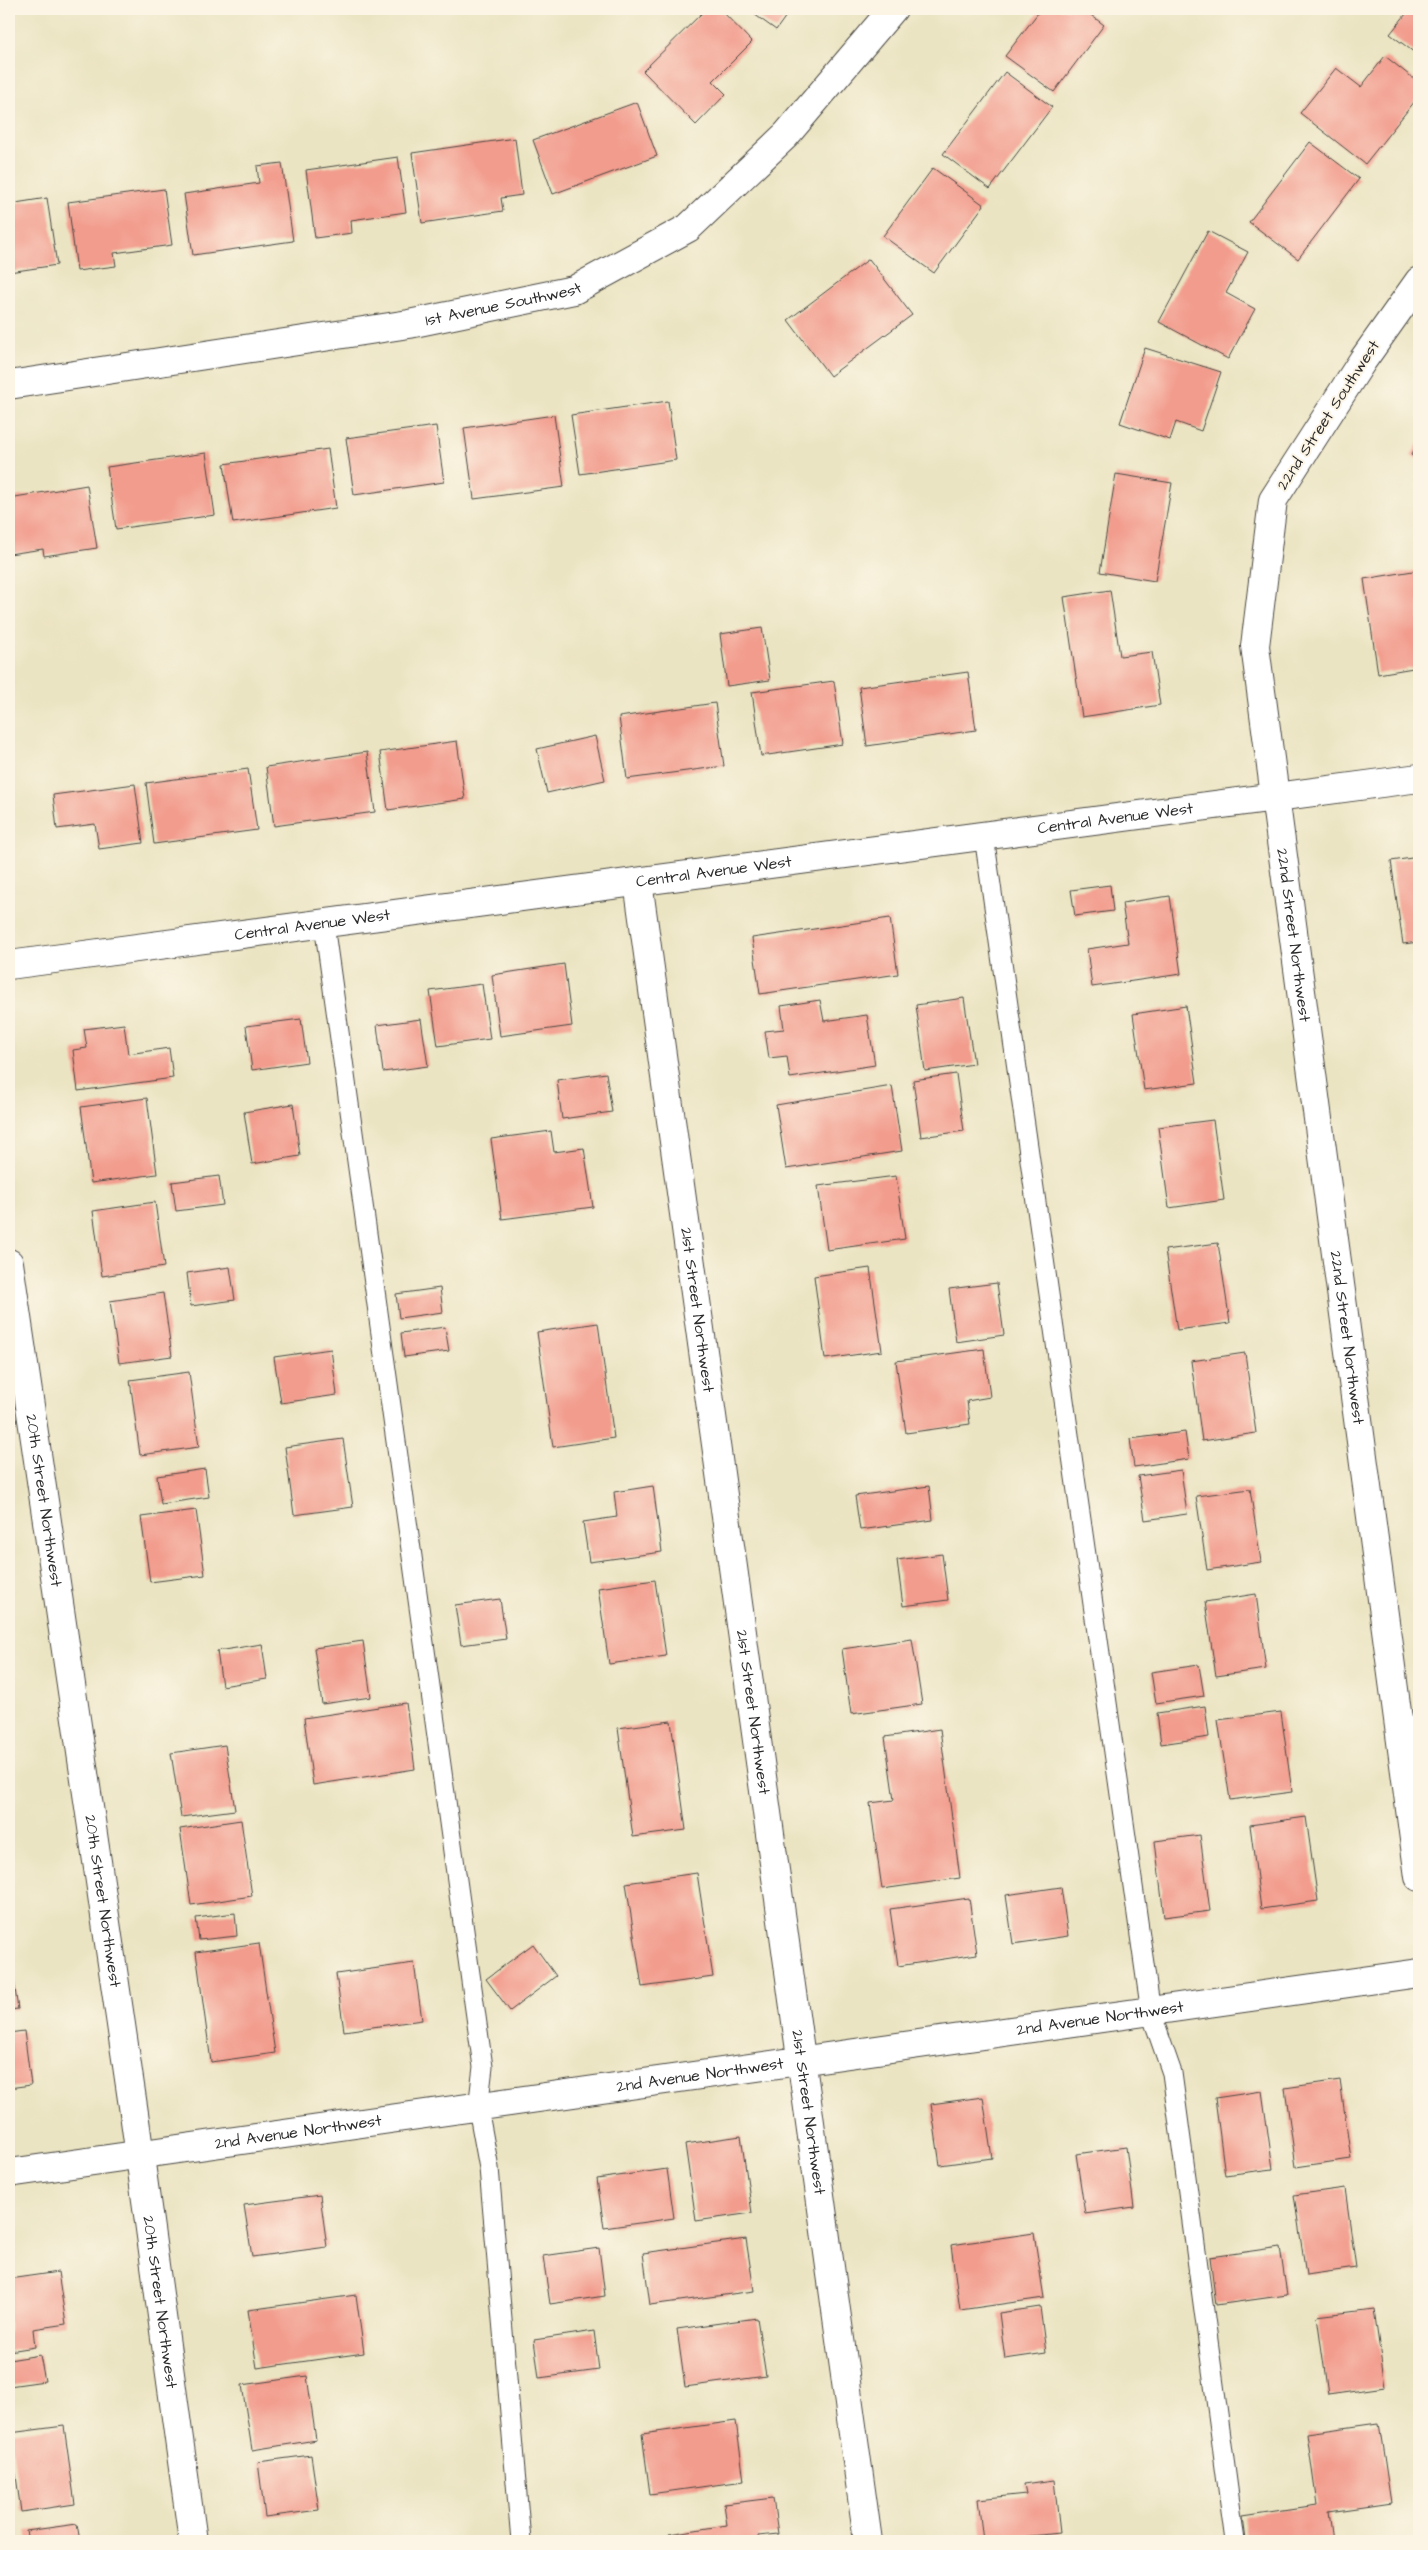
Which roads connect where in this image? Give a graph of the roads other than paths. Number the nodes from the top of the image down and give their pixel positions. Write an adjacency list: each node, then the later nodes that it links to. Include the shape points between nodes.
1 (893, 9): 3 (street, 1st Avenue Southwest, via 786,135 688,228 574,290 409,324)
2 (1419, 281): 5 (street, 22nd Street Southwest, via 1363,360 1273,500 1255,646)
3 (9, 385)
4 (1419, 778): 5 (street, Central Avenue West)
5 (1276, 798): 6 (street, Central Avenue West); 11 (street, 22nd Street Northwest)
6 (984, 836): 7 (street, Central Avenue West); 13 (lane)
7 (638, 882): 8 (street, Central Avenue West); 14 (street, 21st Street Northwest)
8 (324, 924): 9 (street, Central Avenue West); 15 (lane, via 483,2067)
9 (9, 965)
10 (9, 1263): 16 (street, 20th Street Northwest)
11 (1419, 1877)
12 (1419, 1973): 13 (street, 2nd Avenue Northwest)
13 (1151, 2013): 14 (street, 2nd Avenue Northwest); 21 (lane, via 1172,2073)
14 (802, 2062): 15 (street, 2nd Avenue Northwest); 20 (street, 21st Street Northwest)
15 (478, 2108): 16 (street, 2nd Avenue Northwest); 19 (lane, via 489,2168)
16 (139, 2155): 17 (street, 2nd Avenue Northwest); 18 (street, 20th Street Northwest)
17 (9, 2173)
18 (193, 2541)
19 (521, 2541)
20 (868, 2541)
21 (1235, 2541)

